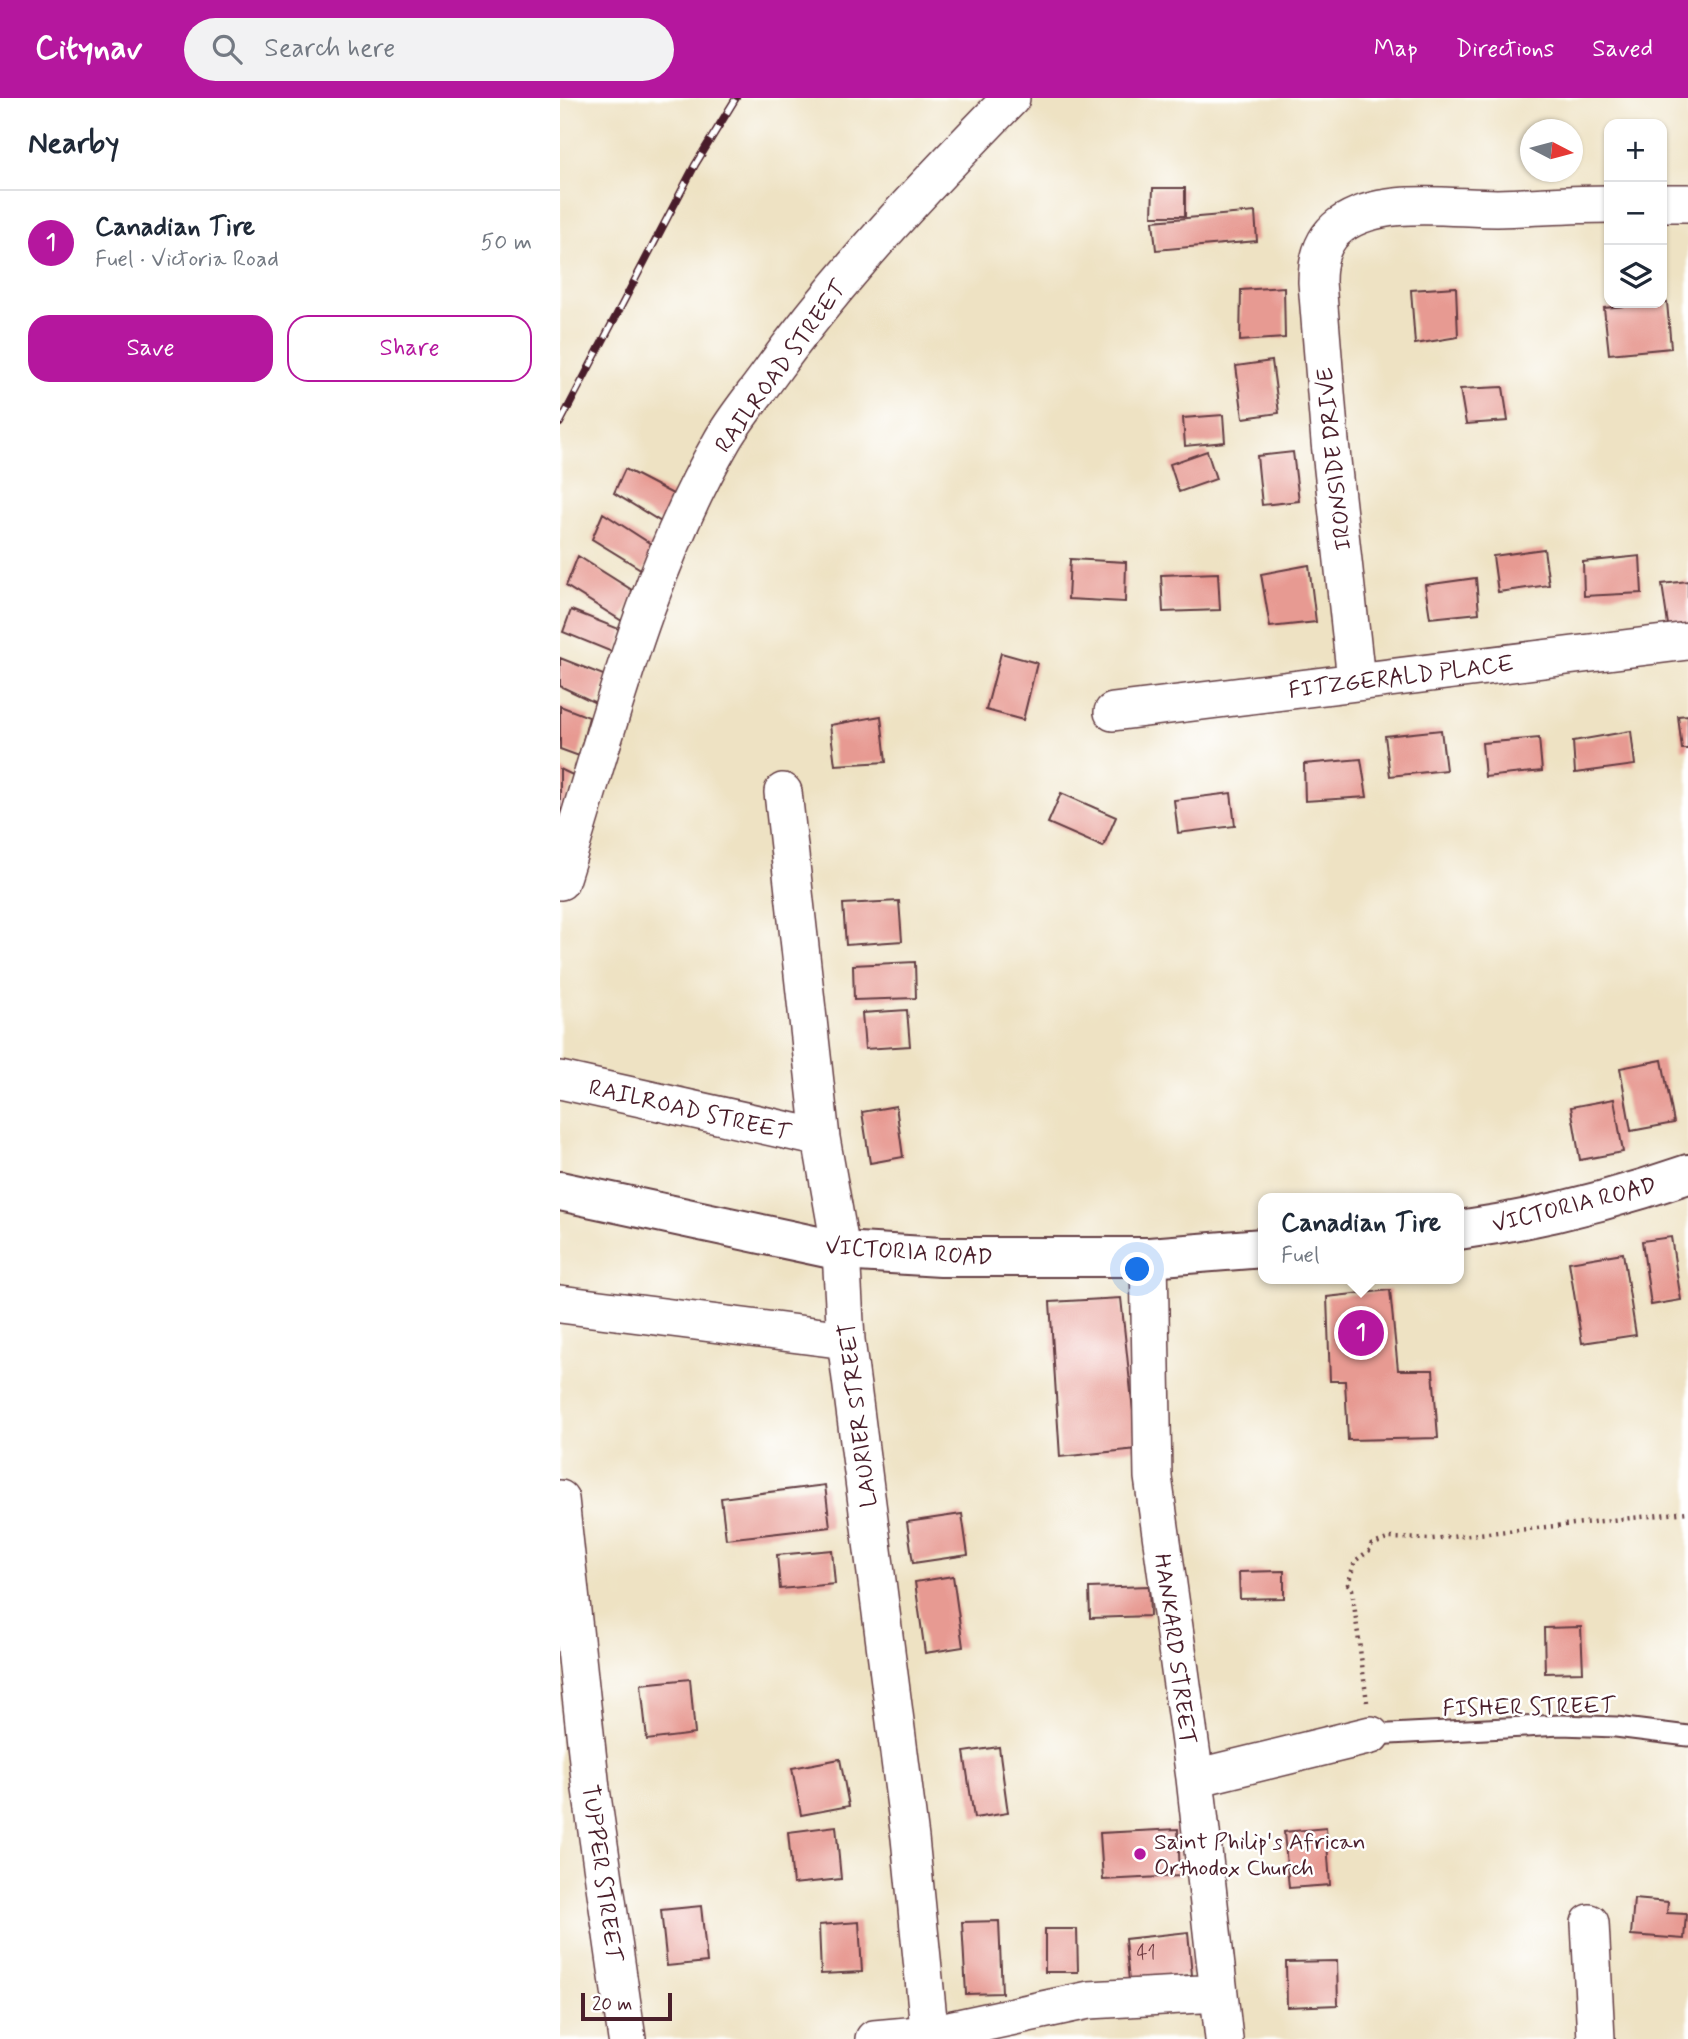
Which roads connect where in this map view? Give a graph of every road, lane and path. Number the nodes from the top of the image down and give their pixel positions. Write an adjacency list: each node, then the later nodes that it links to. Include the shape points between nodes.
1 (1011, 98): 9 (street, RAILROAD STREET, via 845,276 723,440 667,554)
2 (1667, 203): 3 (street)
3 (1688, 203)
4 (1604, 204): 6 (street, IRONSIDE DRIVE, via 1374,211 1342,225 1327,238 1317,282)
5 (1688, 641): 6 (street, FITZGERALD PLACE)
6 (1356, 680): 7 (street, FITZGERALD PLACE)
7 (1113, 712)
8 (783, 792): 11 (street, LAURIER STREET)
9 (560, 881)
10 (561, 1083): 11 (street, RAILROAD STREET)
11 (821, 1138): 16 (street, LAURIER STREET)
12 (1688, 1174): 14 (main road, VICTORIA ROAD, via 1625,1196)
13 (560, 1191): 16 (main road, VICTORIA ROAD)
14 (1464, 1229)
15 (1258, 1248): 17 (main road, VICTORIA ROAD)
16 (841, 1251): 17 (main road, VICTORIA ROAD, via 941,1257); 19 (street, LAURIER STREET)
17 (1149, 1257): 24 (street, HANKARD STREET, via 1153,1477)
18 (560, 1304): 19 (street)
19 (846, 1340): 27 (street, LAURIER STREET, via 910,1838)
20 (560, 1499): 28 (street, TUPPER STREET, via 591,1789)
21 (1688, 1512): 22 (path, via 1432,1539 1390,1538 1371,1545 1355,1561 1348,1584)
22 (1371, 1735): 23 (lane, FISHER STREET, via 1561,1725); 24 (street)
23 (1688, 1736)
24 (1195, 1778): 26 (street, HANKARD STREET)
25 (1590, 1923): 31 (street)
26 (1219, 1993): 27 (street, via 1089,2000); 30 (street, HANKARD STREET)
27 (930, 2037): 29 (street)
28 (626, 2039)
29 (874, 2039)
30 (1224, 2039)
31 (1596, 2039)

